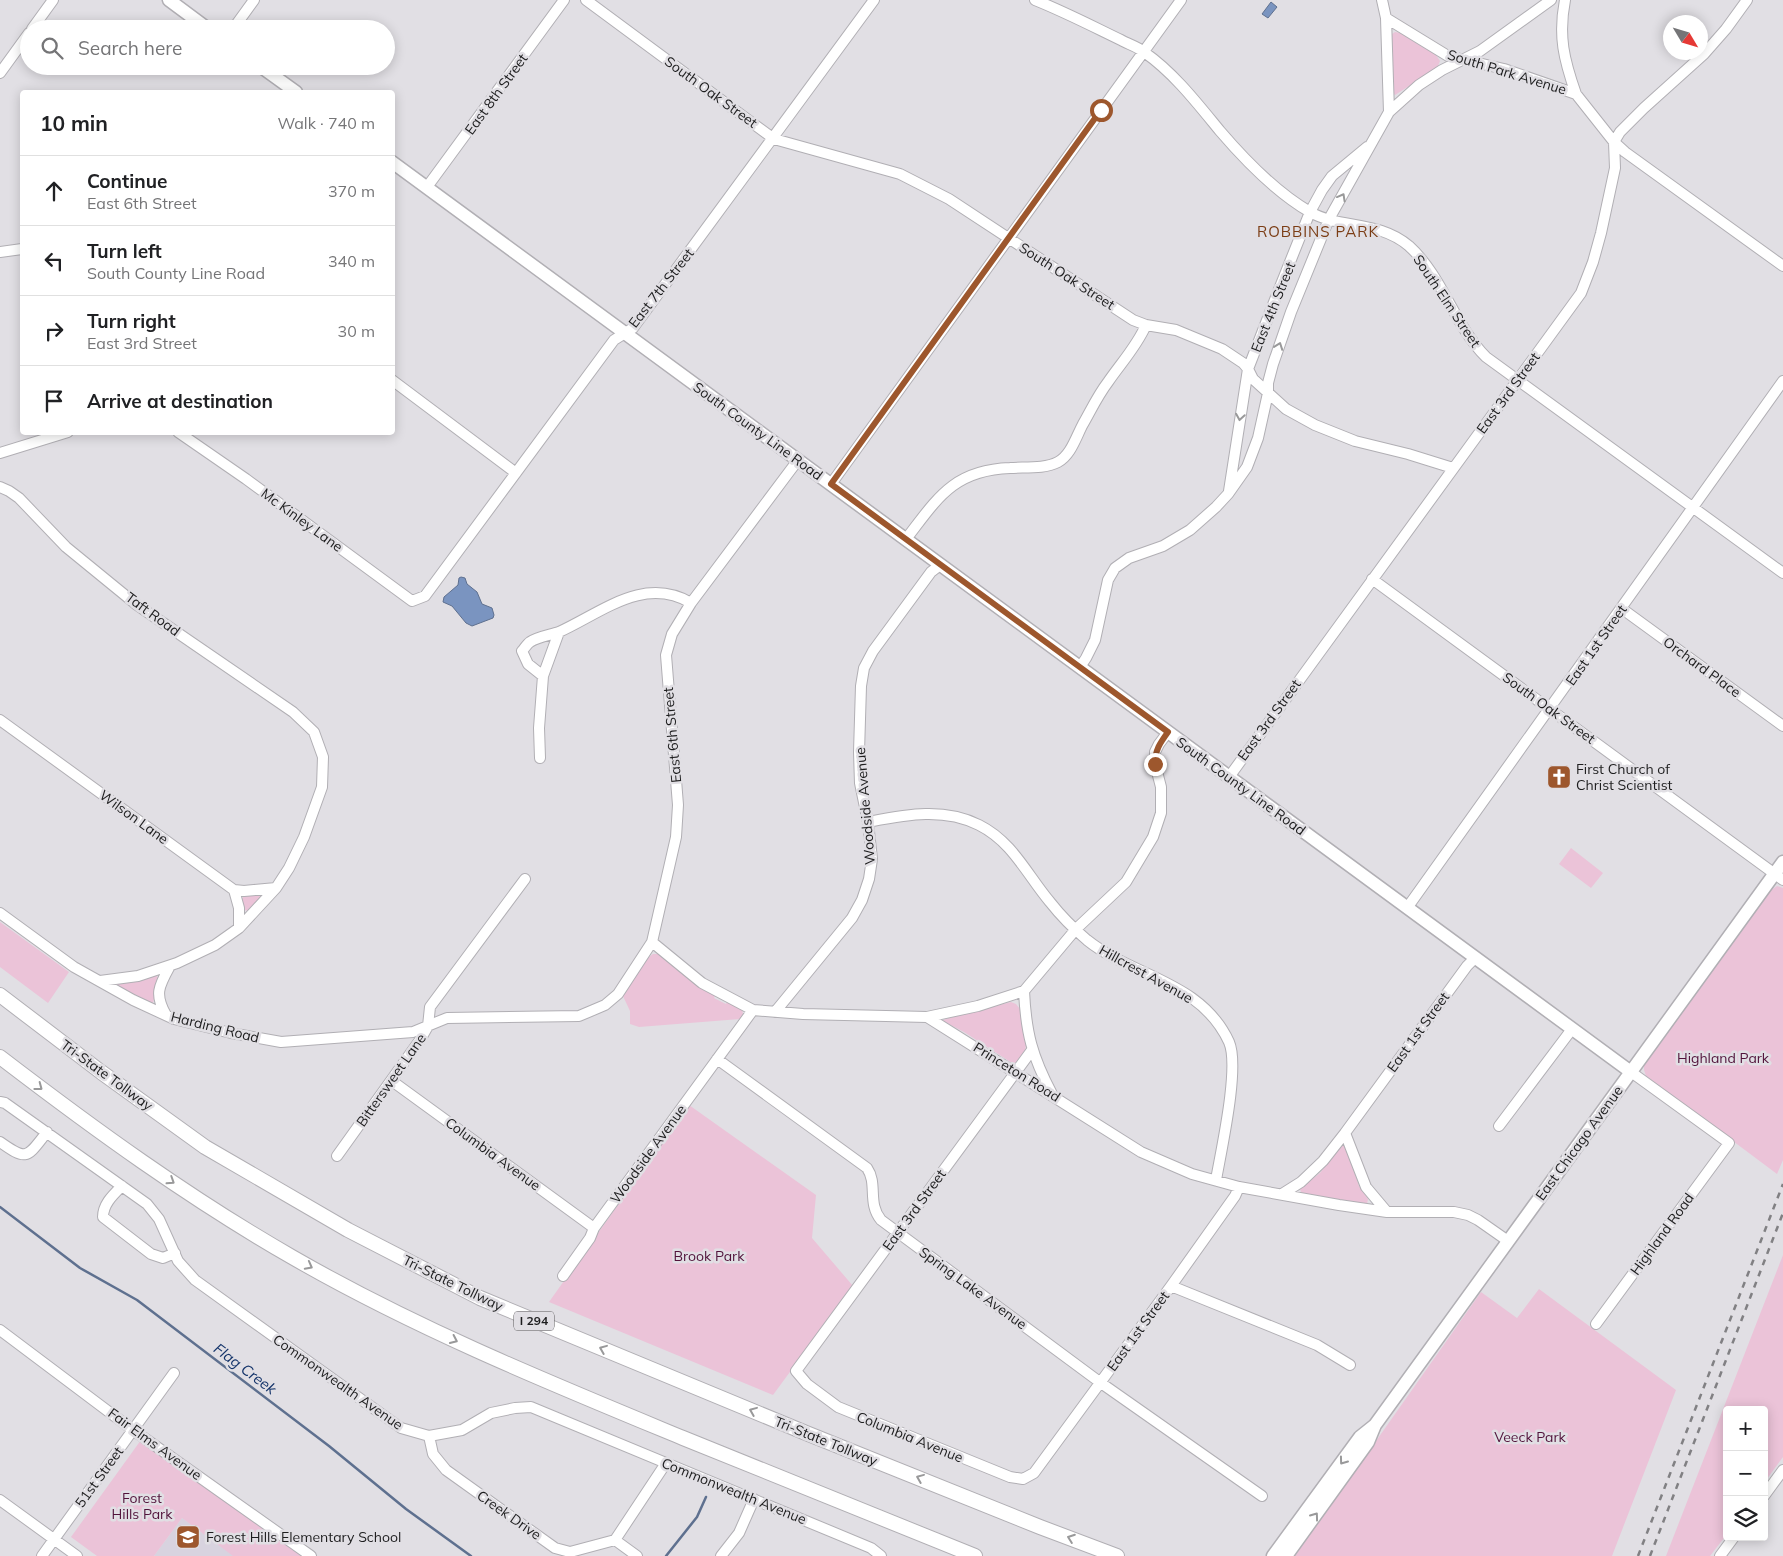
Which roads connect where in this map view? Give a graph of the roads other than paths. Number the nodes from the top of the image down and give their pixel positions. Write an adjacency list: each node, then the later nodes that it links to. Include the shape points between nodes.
1 (53, 0): 14 (street)
2 (169, 0): 15 (main road)
3 (254, 0): 16 (street)
4 (564, 0): 29 (street, East 8th Street)
5 (586, 0): 25 (street, South Oak Street)
6 (874, 0): 25 (street, East 7th Street)
7 (1035, 0): 18 (street, South Elm Street)
8 (1181, 0): 18 (street)
9 (1382, 0): 13 (street)
10 (1551, 0): 19 (street, East 4th Street, via 1486,47)
11 (1565, 0): 23 (street, via 1562,40)
12 (1747, 0): 26 (street, via 1704,54 1630,122)
13 (1386, 18): 19 (street, South Park Avenue, via 1448,56); 24 (street)
14 (39, 20)
15 (196, 20)
16 (240, 20)
17 (20, 46): 20 (street)
18 (1144, 51): 30 (street, South Elm Street, via 1186,90 1245,157); 32 (street)
19 (1462, 60): 23 (street, South Park Avenue, via 1504,69); 24 (street, East 4th Street, via 1419,85)
20 (0, 74)
21 (272, 75): 22 (main road)
22 (293, 90)
23 (1576, 94): 26 (street, South Park Avenue)
24 (1389, 112): 27 (street, East 4th Street)
25 (774, 139): 32 (street, South Oak Street, via 900,174 949,199); 37 (street, East 7th Street, via 633,328)
26 (1614, 142): 35 (street, South Park Avenue); 39 (street, East 3rd Street, via 1612,187 1602,233 1585,285)
27 (1370, 145): 30 (street, East 4th Street, via 1332,176); 31 (street, East 4th Street, one-way to 27)
28 (395, 164): 29 (main road, South County Line Road)
29 (427, 188): 37 (main road, South County Line Road)
30 (1310, 212): 31 (street, South Elm Street); 38 (street, East 4th Street)
31 (1329, 220): 39 (street, South Elm Street, via 1386,232 1409,246 1422,260 1478,349); 42 (street, East 4th Street, one-way to 31, via 1273,364 1291,312)
32 (1009, 238): 36 (street, South Oak Street, via 1133,320); 49 (street)
33 (20, 249): 34 (street)
34 (0, 252)
35 (1783, 266)
36 (1146, 325): 38 (street, South Oak Street, via 1198,338 1236,358); 53 (street, via 1107,383 1066,456 1051,465 1007,468 969,476 940,495)
37 (625, 333): 46 (main road, South County Line Road); 48 (street, East 7th Street, via 614,340)
38 (1248, 369): 42 (street, South Oak Street, via 1253,379); 51 (street, East 4th Street, one-way to 51)
39 (1518, 380): 47 (street, East 3rd Street); 52 (street, South Elm Street)
40 (1783, 381): 52 (street, East 1st Street)
41 (395, 382): 48 (street)
42 (1268, 393): 47 (street, South Oak Street, via 1292,412 1334,434); 51 (street, East 4th Street, via 1253,453)
43 (58, 435): 45 (street)
44 (179, 435): 57 (street, Mc Kinley Lane, via 246,479 412,601)
45 (0, 453)
46 (798, 460): 49 (main road, South County Line Road); 58 (street, East 6th Street)
47 (1453, 468): 56 (street, East 3rd Street)
48 (516, 472): 57 (street, East 7th Street)
49 (831, 484): 53 (main road, South County Line Road)
50 (0, 487): 73 (street, Taft Road, via 18,498 66,547 137,605 293,712 314,732 324,757 322,787 304,838)
51 (1228, 494): 61 (street, East 4th Street, via 1190,530 1114,568 1108,580 1095,640)
52 (1693, 507): 55 (street, South Elm Street); 59 (street, East 1st Street)
53 (906, 539): 54 (main road, South County Line Road)
54 (940, 565): 61 (main road, South County Line Road); 69 (street, Woodside Avenue, via 931,572 864,668 859,752 860,783)
55 (1783, 573)
56 (1372, 578): 63 (street, South Oak Street); 68 (street, East 3rd Street)
57 (425, 596)
58 (691, 603): 60 (street, via 679,596 666,594 636,595); 79 (street, East 6th Street, via 672,634 666,655 678,805 676,837)
59 (1622, 608): 63 (street, East 1st Street); 65 (street, Orchard Place)
60 (558, 632): 62 (street); 62 (street, via 530,642 522,651 528,664)
61 (1080, 667): 66 (main road, South County Line Road)
62 (543, 676): 67 (street)
63 (1550, 709): 71 (street, South Oak Street); 75 (street, East 1st Street)
64 (0, 720): 74 (street, Wilson Lane)
65 (1783, 726)
66 (1168, 732): 68 (main road, South County Line Road); 78 (street, via 1155,752 1161,813 1153,837 1126,882)
67 (540, 758)
68 (1229, 777): 75 (main road, South County Line Road)
69 (868, 822): 78 (street, Hillcrest Avenue, via 907,814 925,814 946,815 979,825 1009,847 1050,902); 86 (street, Woodside Avenue, via 872,859 862,900 852,918)
70 (1783, 862): 71 (main road, East Chicago Avenue)
71 (1779, 876): 95 (main road, East Chicago Avenue)
72 (526, 879): 89 (street, Bittersweet Lane, via 430,1007)
73 (276, 888): 74 (street); 77 (street)
74 (234, 890): 77 (street, via 239,908)
75 (1407, 908): 80 (main road, South County Line Road)
76 (0, 914): 82 (street, Harding Road, via 74,967)
77 (239, 928): 81 (street, via 215,945)
78 (1076, 929): 83 (street); 104 (street, Hillcrest Avenue, via 1106,952 1186,994 1218,1023 1230,1043 1233,1058 1230,1096)
79 (652, 942): 85 (street, via 702,983); 89 (street, East 6th Street, via 618,994 605,1005 579,1016 447,1018)
80 (1475, 958): 90 (main road, South County Line Road); 101 (street, East 1st Street)
81 (170, 966): 82 (street, via 138,976); 87 (street, via 158,989)
82 (100, 981): 87 (street, Harding Road)
83 (1024, 991): 88 (street, via 978,1006); 91 (street, via 1026,1026)
84 (0, 995): 142 (highway, Tri-State Tollway / I 294, one-way to 84, via 815,1437 480,1298 348,1230 205,1147)
85 (753, 1010): 86 (street); 93 (street, Woodside Avenue)
86 (775, 1012): 88 (street)
87 (166, 1015): 89 (street, Harding Road, via 231,1033 281,1042 413,1032)
88 (927, 1017): 94 (street, Princeton Road)
89 (428, 1026): 96 (street, Bittersweet Lane)
90 (1572, 1029): 95 (main road, South County Line Road); 99 (street)
91 (1032, 1050): 94 (street, East 3rd Street); 97 (street)
92 (0, 1057): 141 (highway, one-way to 141, via 92,1127 212,1208 292,1257 414,1322 555,1385)
93 (717, 1059): 109 (street, Woodside Avenue); 110 (street, Spring Lake Avenue, via 867,1168 876,1214)
94 (1015, 1072): 97 (street, Princeton Road); 110 (street, East 3rd Street)
95 (1631, 1072): 111 (main road, East Chicago Avenue); 115 (street, Highland Road, via 1729,1143)
96 (392, 1081): 103 (street, Bittersweet Lane); 109 (street, Columbia Avenue)
97 (1052, 1094): 104 (street, Princeton Road, via 1141,1152 1192,1174)
98 (0, 1102): 100 (street, Commonwealth Avenue)
99 (1499, 1126)
100 (47, 1132): 102 (street, via 26,1154 18,1154); 105 (street, Commonwealth Avenue)
101 (1345, 1133): 107 (street, East 1st Street, via 1323,1161 1301,1182); 108 (street, via 1366,1187)
102 (0, 1142)
103 (337, 1156)
104 (1216, 1180): 106 (street, Princeton Road)
105 (122, 1186): 112 (street, Commonwealth Avenue, via 147,1204 159,1219); 112 (street, via 109,1200 103,1217 151,1254 163,1258)
106 (1238, 1187): 107 (street, Princeton Road); 114 (street, East 1st Street, via 1235,1196)
107 (1282, 1194): 108 (street, Princeton Road)
108 (1387, 1212): 111 (street, Princeton Road, via 1468,1215)
109 (594, 1228): 113 (street, Woodside Avenue)
110 (898, 1232): 118 (street, East 3rd Street); 120 (street, Spring Lake Avenue)
111 (1508, 1241): 121 (main road, East Chicago Avenue)
112 (175, 1253): 123 (street, Commonwealth Avenue, via 178,1262 195,1280 369,1406 401,1428)
113 (563, 1276)
114 (1171, 1286): 117 (street, via 1317,1345); 120 (street, East 1st Street)
115 (1596, 1324)
116 (0, 1330): 122 (street, Fair Elms Avenue)
117 (1350, 1364)
118 (796, 1372): 126 (street, Columbia Avenue, via 838,1407 1010,1477 1023,1479)
119 (174, 1374): 122 (street, 51st Street)
120 (1101, 1383): 126 (street, East 1st Street); 129 (street, Spring Lake Avenue)
121 (1375, 1425): 143 (main road, East Chicago Avenue, one-way to 143, via 1360,1436); 144 (main road, East Chicago Avenue, one-way to 121, via 1368,1442)
122 (134, 1430): 132 (street, 51st Street); 137 (street, Fair Elms Avenue)
123 (429, 1436): 124 (street, Commonwealth Avenue, via 462,1430 491,1413 531,1407); 133 (street, Creek Drive, via 433,1454 446,1470 555,1548 570,1552)
124 (666, 1463): 130 (street, Commonwealth Avenue); 133 (street)
125 (1783, 1470): 127 (street)
126 (1034, 1473)
127 (1779, 1483): 128 (street)
128 (1768, 1493)
129 (1262, 1496)
130 (754, 1499): 139 (street, via 739,1533); 140 (street, Commonwealth Avenue, via 871,1548)
131 (0, 1500): 132 (street)
132 (54, 1540): 135 (street, 51st Street); 136 (street)
133 (615, 1540): 138 (street)
134 (1731, 1541): 145 (street)
135 (42, 1556)
136 (77, 1556)
137 (311, 1556)
138 (637, 1556)
139 (721, 1556)
140 (881, 1556)
141 (975, 1556)
142 (1117, 1556)
143 (1273, 1556)
144 (1286, 1556)
145 (1720, 1556)

